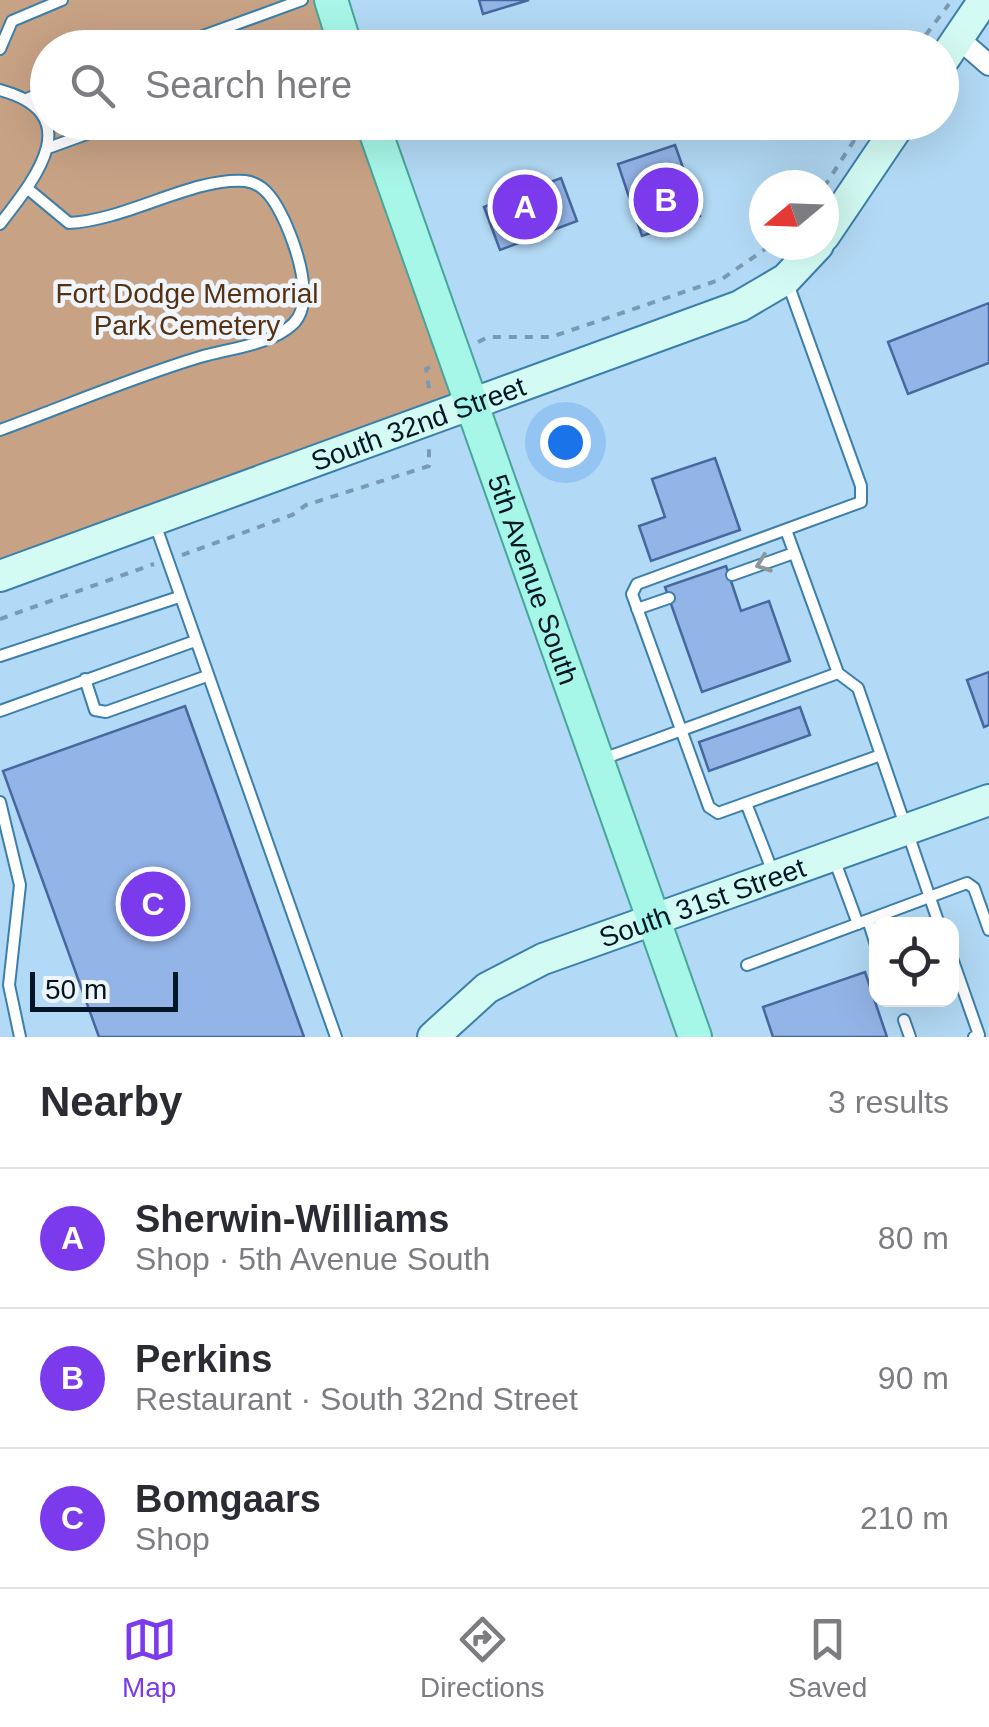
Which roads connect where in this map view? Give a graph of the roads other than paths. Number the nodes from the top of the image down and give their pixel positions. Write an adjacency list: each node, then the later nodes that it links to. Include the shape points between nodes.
1 (62, 0): 8 (lane, via 12,21)
2 (302, 0): 5 (lane)
3 (330, 0): 6 (main road)
4 (984, 0): 7 (main road)
5 (220, 30)
6 (337, 30)
7 (959, 37)
8 (0, 50)
9 (959, 53): 10 (street)
10 (989, 65)
11 (0, 90): 12 (lane)
12 (29, 98)
13 (50, 140): 17 (lane)
14 (70, 140): 17 (lane)
15 (378, 140): 23 (main road, 5th Avenue South)
16 (889, 140): 19 (main road)
17 (48, 148): 18 (lane)
18 (28, 190): 20 (lane); 24 (lane, via 69,223 101,222 223,181 250,181 264,189 292,238 302,304 295,322 268,338)
19 (839, 214)
20 (0, 224)
21 (804, 260): 22 (main road, South 32nd Street)
22 (786, 279): 23 (main road, South 32nd Street, via 740,306); 26 (lane, via 861,486 861,502)
23 (470, 405): 25 (main road, South 32nd Street); 41 (main road, 5th Avenue South)
24 (0, 430)
25 (154, 520): 29 (main road, South 32nd Street); 30 (lane)
26 (786, 530): 27 (lane); 32 (lane, via 637,584)
27 (794, 553): 28 (lane, one-way to 28); 35 (lane)
28 (732, 575)
29 (0, 576)
30 (179, 598): 33 (lane); 34 (lane)
31 (669, 598): 32 (lane)
32 (637, 609): 39 (lane)
33 (194, 641): 36 (lane); 37 (lane)
34 (0, 656)
35 (838, 673): 39 (lane); 40 (lane, via 858,688)
36 (208, 676): 37 (lane, via 106,712 95,710); 59 (lane)
37 (85, 679): 38 (lane)
38 (0, 711)
39 (682, 730): 41 (lane); 44 (lane, via 710,807 718,813)
40 (881, 755): 44 (lane); 45 (lane)
41 (597, 760): 50 (main road, 5th Avenue South)
42 (989, 800): 45 (main road, South 31st Street)
43 (0, 802): 58 (lane, via 20,885 9,986)
44 (746, 804): 47 (lane)
45 (906, 829): 46 (main road, South 31st Street); 48 (lane)
46 (833, 855): 47 (main road, South 31st Street); 51 (lane)
47 (774, 876): 50 (main road, South 31st Street)
48 (930, 898): 49 (lane); 51 (lane); 52 (lane, via 967,884)
49 (937, 917)
50 (653, 920): 60 (main road, South 31st Street, via 543,959 487,988); 61 (main road, 5th Avenue South)
51 (863, 922): 53 (lane); 54 (lane)
52 (989, 930)
53 (869, 932)
54 (747, 965)
55 (959, 977): 57 (lane)
56 (904, 1020): 62 (lane)
57 (981, 1035)
58 (20, 1037)
59 (336, 1037)
60 (433, 1037)
61 (695, 1037)
62 (910, 1037)

